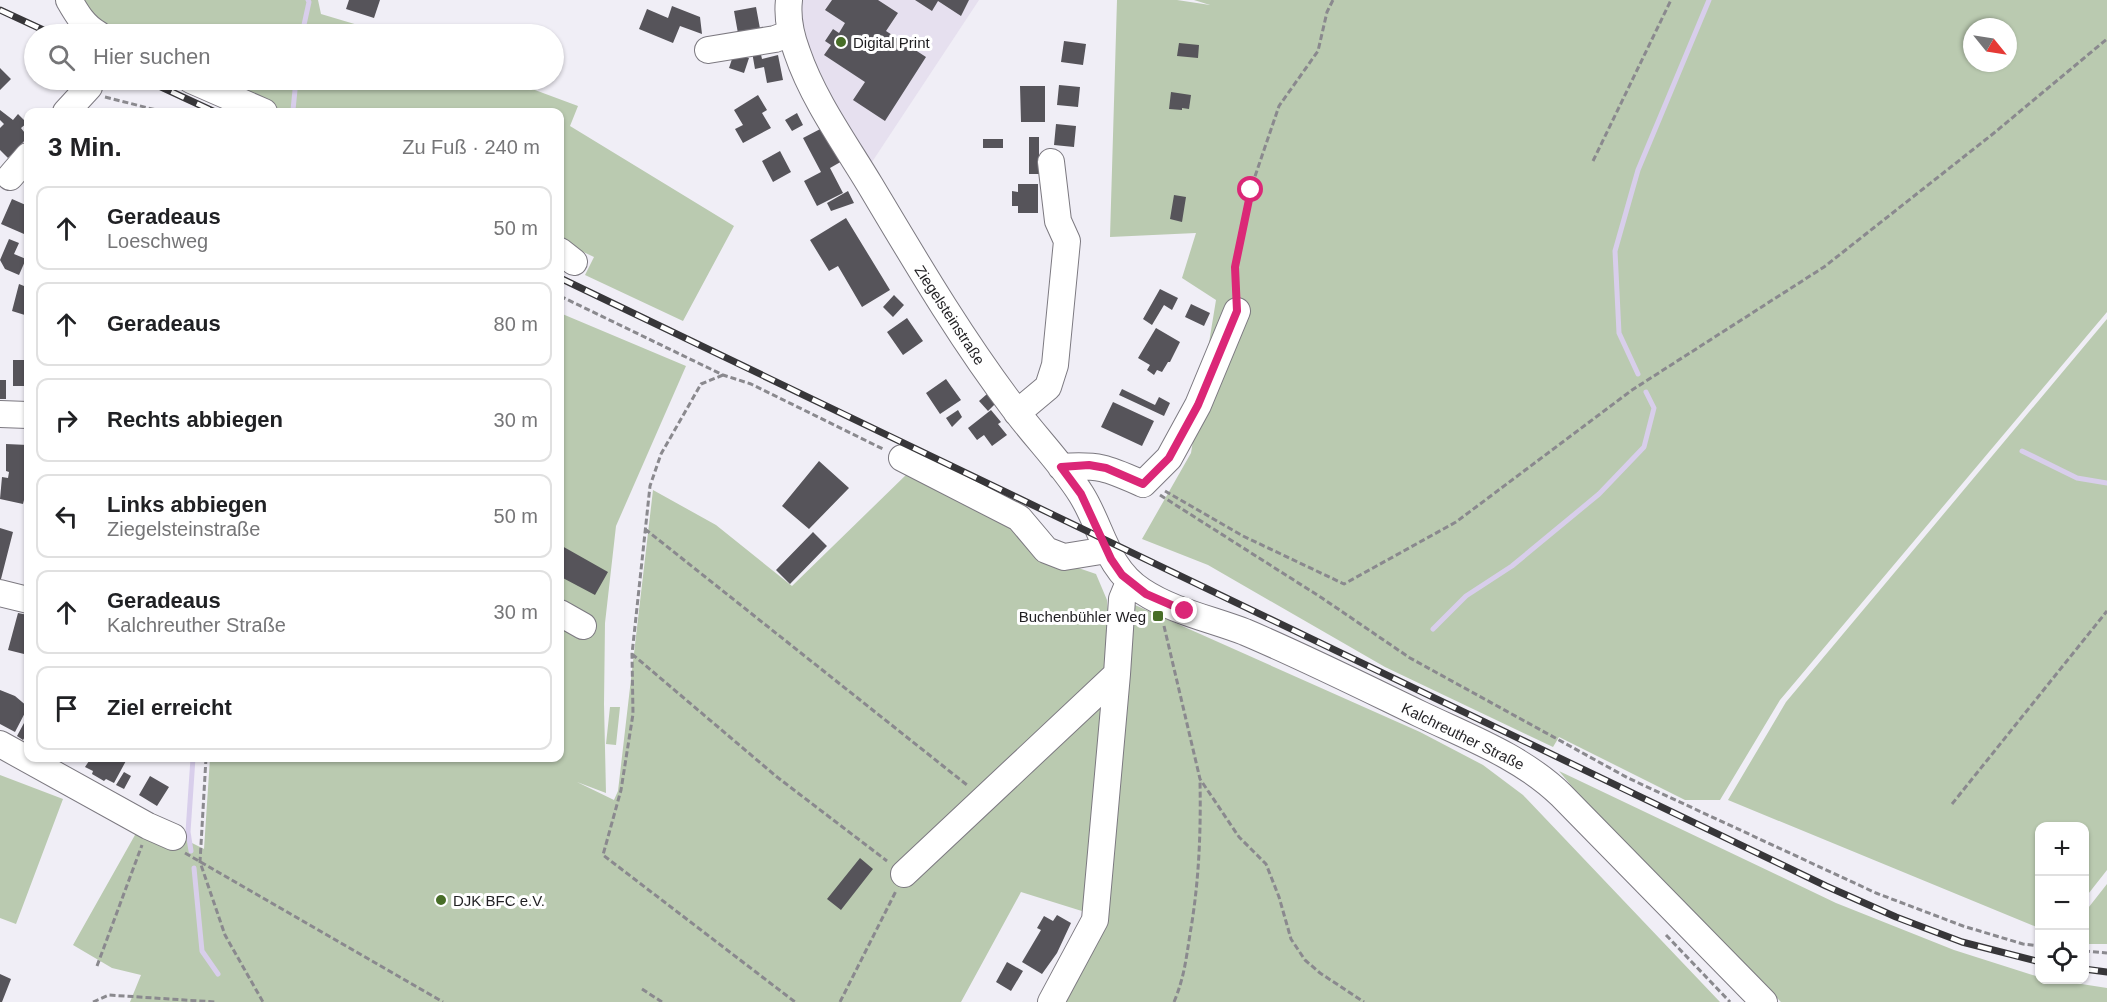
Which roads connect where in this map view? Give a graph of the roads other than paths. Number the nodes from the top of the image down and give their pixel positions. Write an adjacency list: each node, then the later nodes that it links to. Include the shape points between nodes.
1 (69, 0): 3 (street)
2 (789, 0): 4 (street, Ziegelsteinstraße)
3 (85, 24)
4 (791, 33): 5 (street); 14 (street, Ziegelsteinstraße, via 805,72 933,292)
5 (708, 50)
6 (86, 90): 8 (street)
7 (214, 90): 9 (street)
8 (70, 108)
9 (255, 108)
10 (24, 161): 12 (street)
11 (1051, 162): 14 (street, via 1058,221 1067,241 1055,365 1048,387)
12 (8, 180)
13 (1237, 311): 18 (street, via 1179,441 1169,458 1145,482 1097,466)
14 (1017, 412): 18 (street, Ziegelsteinstraße)
15 (0, 414): 16 (street)
16 (24, 415)
17 (902, 458): 19 (street, via 1019,518 1046,550 1064,558)
18 (1061, 467): 19 (street, Ziegelsteinstraße, via 1087,505)
19 (1107, 550): 20 (street, Ziegelsteinstraße)
20 (1129, 582): 25 (street, via 1122,599); 32 (street, Kalchreuther Straße, via 1165,603 1295,654 1536,774)
21 (0, 593): 22 (street)
22 (24, 599)
23 (564, 615): 24 (street)
24 (583, 626)
25 (1117, 674): 30 (street); 31 (street, via 1095,920)
26 (0, 744): 27 (street)
27 (24, 757)
28 (32, 762): 29 (street)
29 (173, 837)
30 (904, 874)
31 (1051, 1002)
32 (1764, 1002)

